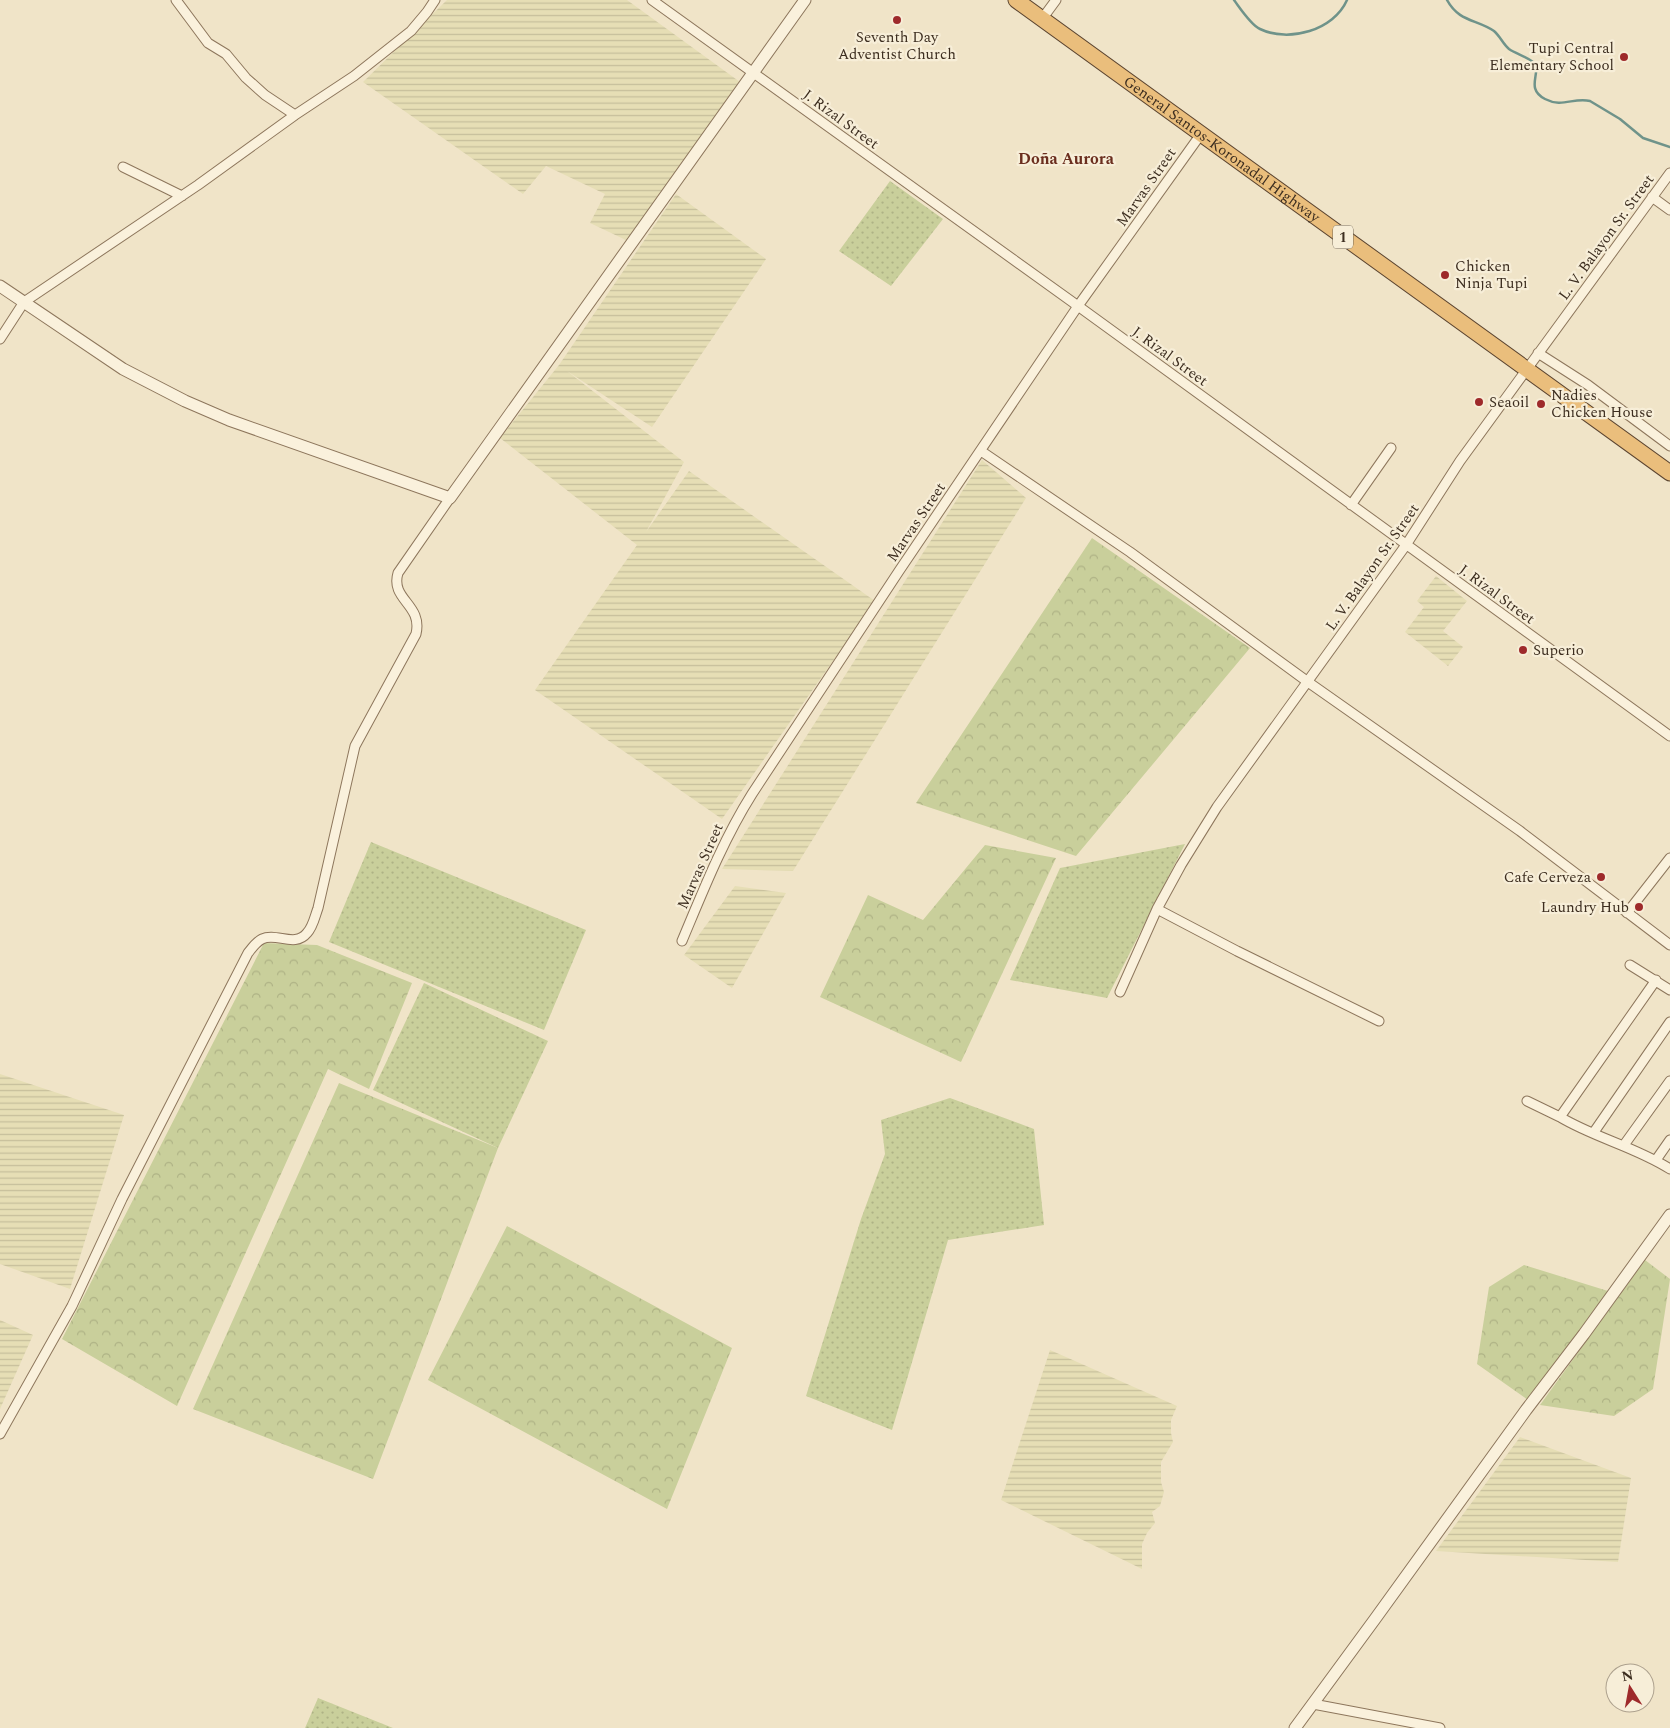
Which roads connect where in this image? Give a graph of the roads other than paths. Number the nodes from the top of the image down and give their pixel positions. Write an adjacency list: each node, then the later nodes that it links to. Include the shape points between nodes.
1 (176, 0): 9 (street, via 208,43 226,54 265,95)
2 (435, 0): 9 (street, via 411,31 354,76)
3 (652, 0): 8 (street, J. Rizal Street)
4 (805, 0): 8 (street)
5 (1016, 0): 7 (highway, General Santos-Koronadal Highway / 1)
6 (1056, 0): 7 (street)
7 (1042, 19): 10 (highway, General Santos-Koronadal Highway / 1)
8 (753, 73): 18 (street, J. Rizal Street); 26 (street)
9 (295, 115): 13 (street)
10 (1200, 134): 18 (street, Marvas Street); 21 (highway, General Santos-Koronadal Highway / 1)
11 (123, 167): 13 (street)
12 (1670, 173): 14 (street, L. V. Balayon Sr. Street)
13 (182, 196): 17 (street)
14 (1652, 197): 15 (street); 20 (street, L. V. Balayon Sr. Street)
15 (1670, 210)
16 (0, 286): 17 (street)
17 (24, 302): 19 (street); 26 (street, via 123,368 185,401 229,420)
18 (1078, 306): 24 (street, Marvas Street); 27 (street, J. Rizal Street)
19 (0, 339)
20 (1538, 353): 21 (street, L. V. Balayon Sr. Street); 22 (street)
21 (1526, 369): 25 (highway, General Santos-Koronadal Highway / 1); 28 (street, L. V. Balayon Sr. Street, via 1460,461)
22 (1670, 446)
23 (1391, 448): 27 (street)
24 (981, 451): 29 (street, via 1130,552); 34 (street, Marvas Street, via 736,820)
25 (1670, 474)
26 (450, 498): 51 (street, via 398,573 396,585 415,612 416,634 354,746 311,927 296,939 272,937 260,940 248,953 122,1199 72,1306)
27 (1351, 505): 28 (street, J. Rizal Street)
28 (1406, 545): 29 (street, L. V. Balayon Sr. Street); 30 (street, J. Rizal Street)
29 (1308, 682): 32 (street, L. V. Balayon Sr. Street, via 1217,807); 33 (street, via 1520,831)
30 (1670, 736)
31 (1670, 858): 33 (street)
32 (1158, 909): 39 (street, L. V. Balayon Sr. Street); 40 (street)
33 (1628, 913): 35 (street)
34 (682, 941)
35 (1670, 944)
36 (1630, 965): 37 (street)
37 (1656, 980): 38 (street); 44 (street)
38 (1670, 990)
39 (1120, 992)
40 (1379, 1021)
41 (1670, 1022): 45 (street)
42 (1670, 1081): 47 (street)
43 (1527, 1102): 44 (street)
44 (1560, 1117): 45 (street)
45 (1594, 1132): 47 (street)
46 (1670, 1140): 48 (street)
47 (1624, 1146): 48 (street)
48 (1656, 1160): 49 (street)
49 (1670, 1169)
50 (1670, 1215): 52 (street)
51 (0, 1434)
52 (1313, 1704): 53 (street); 54 (street)
53 (1295, 1728)
54 (1440, 1728)

